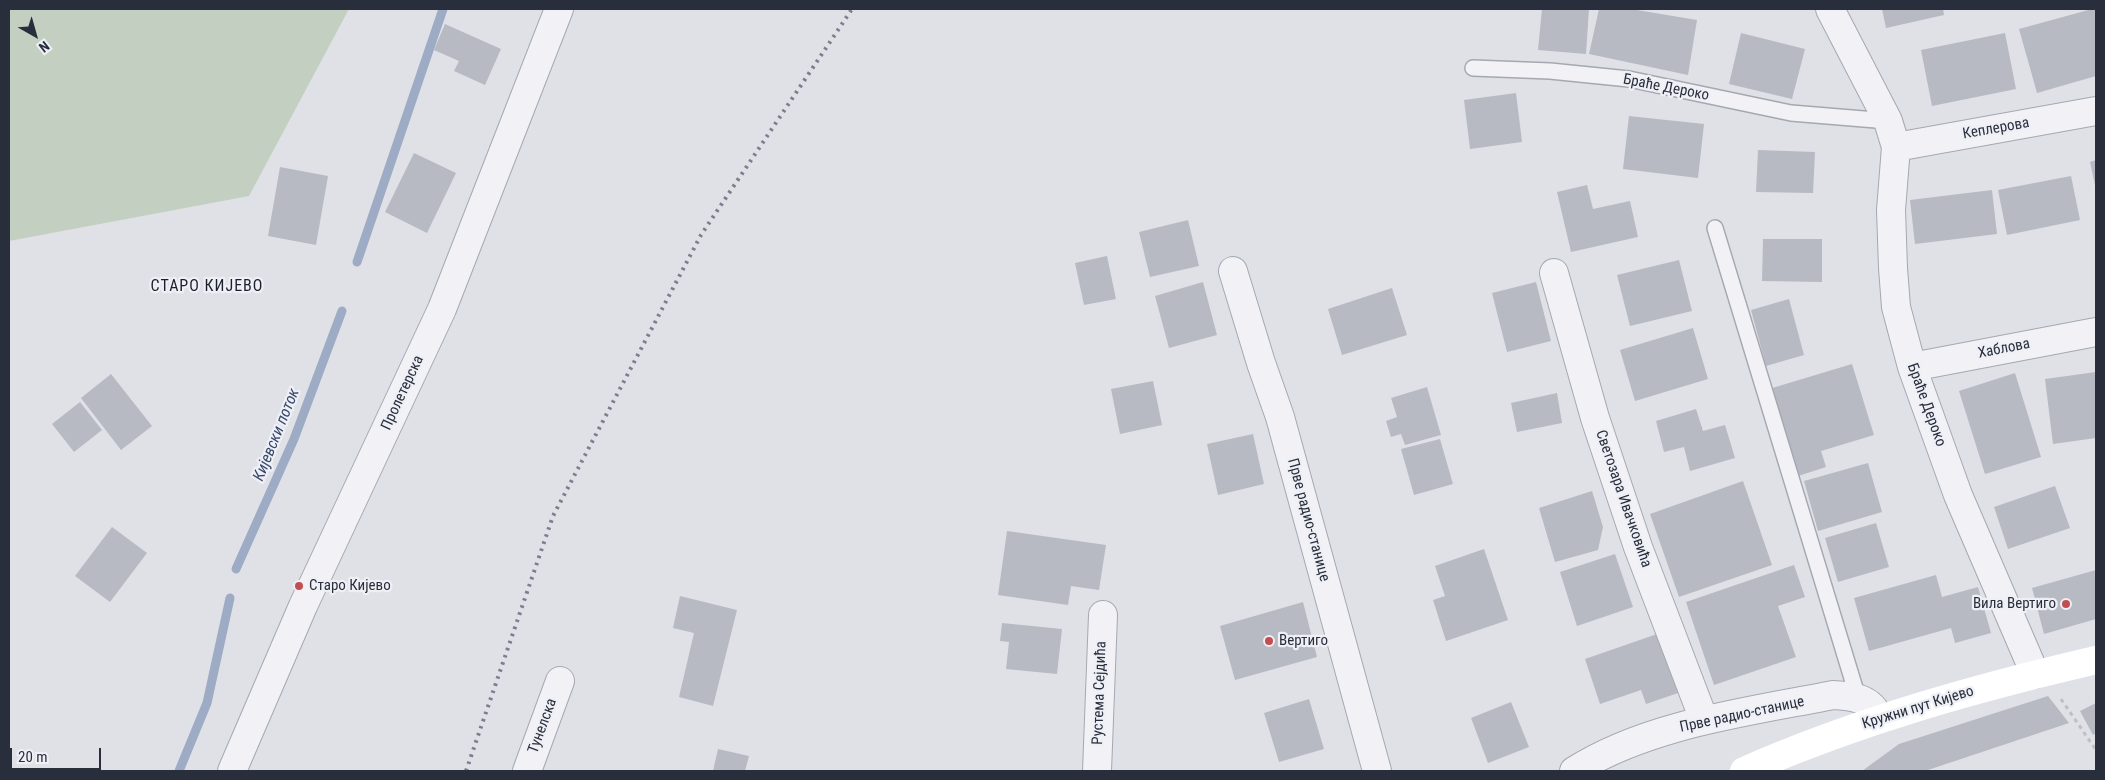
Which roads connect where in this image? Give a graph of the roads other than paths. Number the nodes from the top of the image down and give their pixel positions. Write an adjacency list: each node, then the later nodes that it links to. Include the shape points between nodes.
1 (559, 9): 19 (street, Пролетерска, via 442,309 295,625)
2 (1830, 9): 5 (street, Браће Дероко)
3 (1473, 68): 5 (lane, Браће Дероко, via 1629,79 1791,113)
4 (2096, 112): 6 (street, Кеплерова)
5 (1888, 121): 6 (street, Браће Дероко)
6 (1896, 147): 11 (street, Браће Дероко, via 1891,210 1893,268 1896,307)
7 (1715, 228): 16 (lane)
8 (1233, 271): 22 (street, Прве радио-станице, via 1280,417)
9 (1554, 273): 18 (street, Светозара Ивачковића, via 1595,418 1638,547)
10 (2096, 332): 11 (street, Хаблова)
11 (1912, 367): 14 (street, Браће Дероко, via 1958,495)
12 (1103, 615): 21 (street, Рустема Сејдића)
13 (2096, 660): 14 (main road, Кружни пут Кијево)
14 (2038, 674): 17 (main road, Кружни пут Кијево)
15 (560, 681): 20 (street, Тунелска)
16 (1858, 698): 17 (street, via 1873,706); 18 (street, Прве радио-станице, via 1833,695)
17 (1880, 718): 24 (main road, Кружни пут Кијево)
18 (1704, 720): 23 (street, Прве радио-станице, via 1629,745)
19 (232, 771)
20 (527, 771)
21 (1097, 771)
22 (1377, 771)
23 (1574, 771)
24 (1744, 771)

